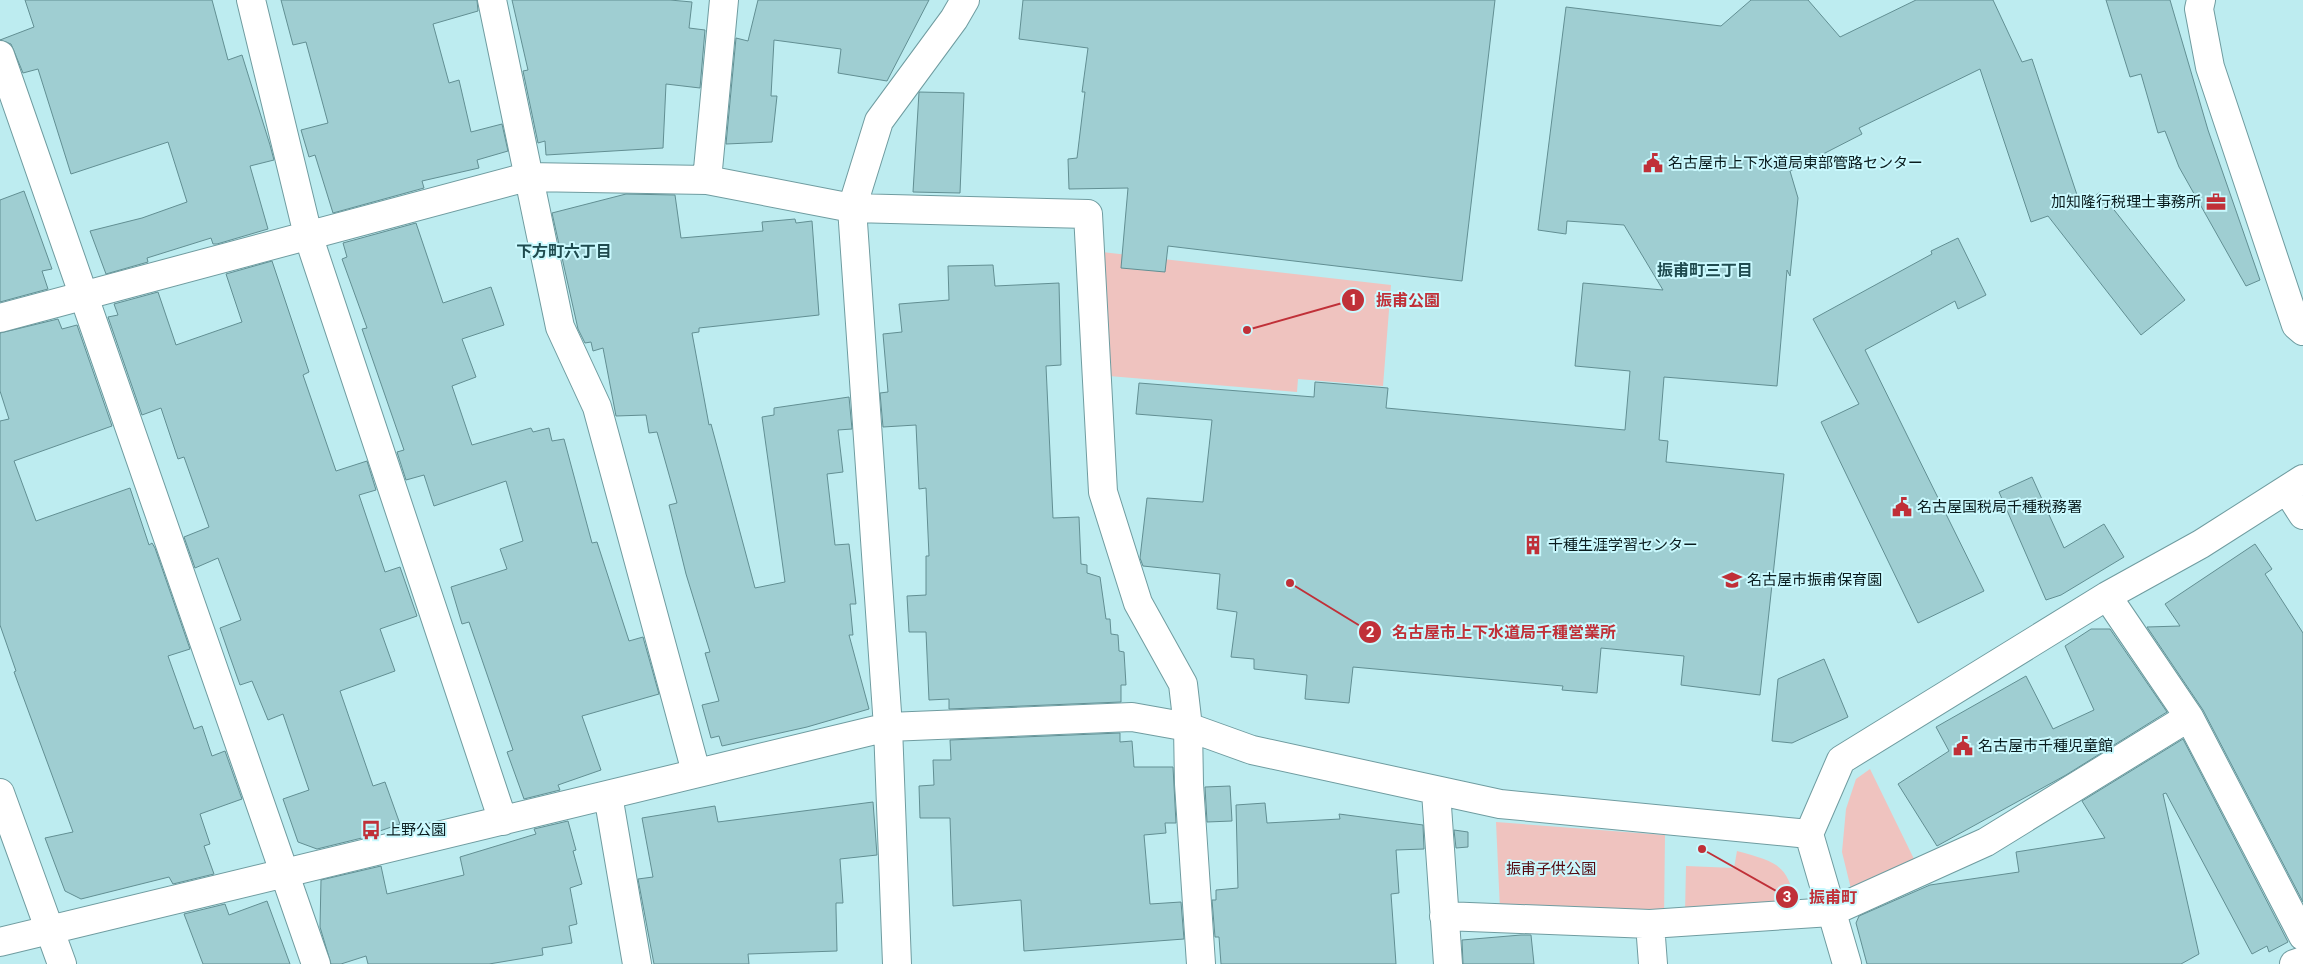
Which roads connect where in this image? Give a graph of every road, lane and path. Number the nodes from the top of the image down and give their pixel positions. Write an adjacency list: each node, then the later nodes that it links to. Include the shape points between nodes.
1 (251, 0): 10 (street)
2 (492, 0): 7 (street)
3 (724, 0): 8 (street)
4 (965, 0): 9 (street, via 879,121)
5 (2201, 0): 13 (street, via 2199,9 2210,67 2296,325)
6 (0, 56): 11 (street)
7 (527, 177): 8 (street); 10 (street); 20 (street, via 560,328 596,407)
8 (707, 180): 9 (street)
9 (852, 208): 18 (street); 19 (street, via 1088,214 1102,492 1138,603 1183,684)
10 (308, 235): 11 (street); 24 (street)
11 (84, 295): 12 (street); 26 (street)
12 (0, 318)
13 (2303, 331)
14 (2295, 484): 15 (street); 16 (street, via 2201,544)
15 (2303, 515)
16 (2107, 596): 17 (street); 25 (street, via 1841,760)
17 (2189, 717): 27 (street, via 1986,842); 31 (street)
18 (888, 727): 19 (street, via 1132,717); 20 (street); 37 (street)
19 (1188, 727): 21 (street, via 1252,750); 38 (street)
20 (696, 772): 23 (street)
21 (1436, 792): 25 (street, via 1500,804); 28 (street)
22 (0, 793): 30 (street)
23 (608, 795): 24 (street); 36 (street)
24 (503, 821): 26 (street)
25 (1808, 834): 27 (street)
26 (284, 873): 30 (street); 35 (street)
27 (1830, 912): 29 (street); 41 (street)
28 (1444, 916): 29 (street); 39 (street)
29 (1650, 924): 40 (street)
30 (50, 930): 32 (street); 34 (street)
31 (2303, 936)
32 (0, 942)
33 (2303, 961): 42 (street)
34 (62, 964)
35 (316, 964)
36 (637, 964)
37 (897, 964)
38 (1201, 964)
39 (1448, 964)
40 (1653, 964)
41 (1847, 964)
42 (2294, 964)

